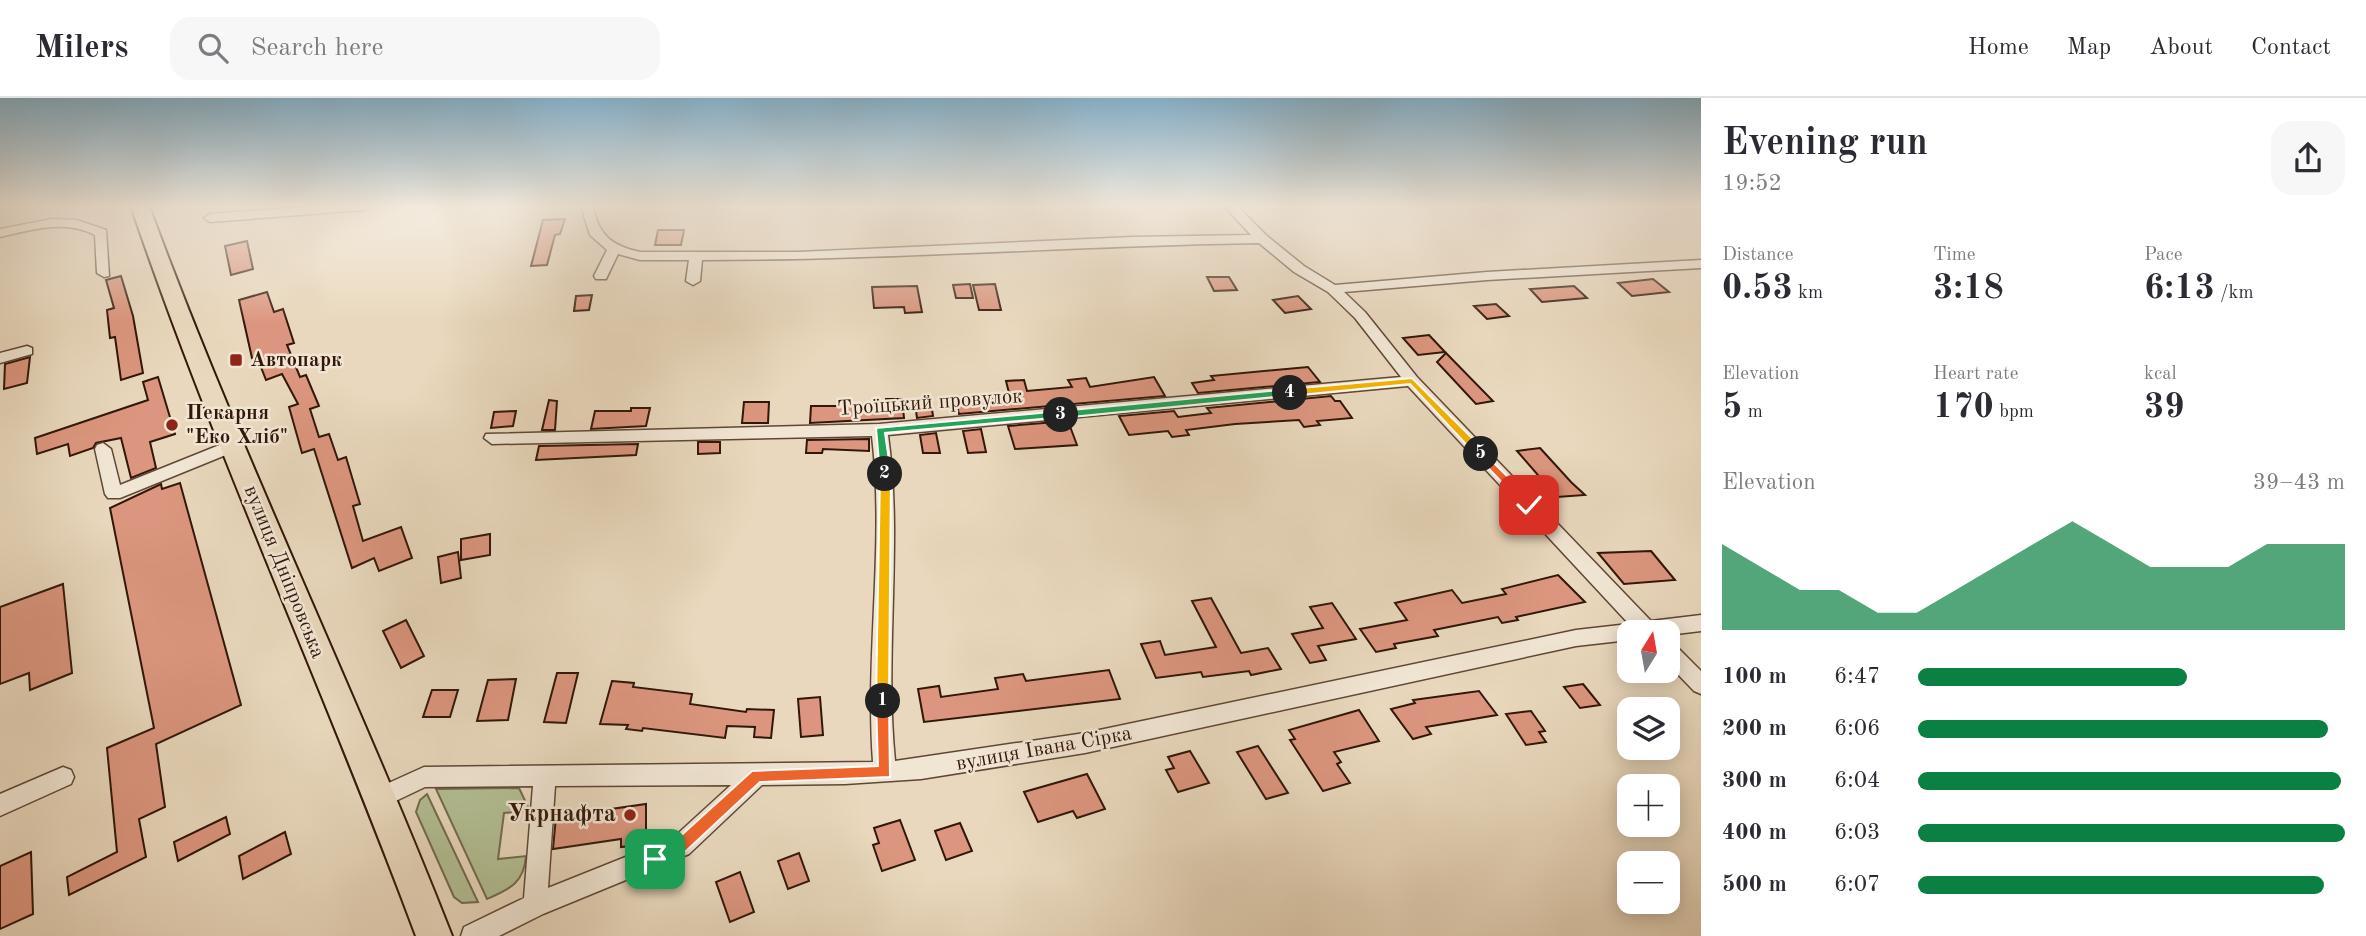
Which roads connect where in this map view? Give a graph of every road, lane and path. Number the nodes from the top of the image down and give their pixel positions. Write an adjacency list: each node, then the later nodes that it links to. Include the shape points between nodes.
1 (102, 245): 9 (street)
2 (155, 245): 18 (highway, вулиця Дніпровська)
3 (610, 245): 6 (street)
4 (1070, 245): 7 (street)
5 (1269, 245): 12 (street, via 1299,270)
6 (615, 249): 7 (street, via 639,256); 10 (street)
7 (696, 257): 11 (street)
8 (1701, 264): 12 (street)
9 (104, 273)
10 (601, 276)
11 (693, 281)
12 (1333, 289): 15 (street, via 1360,314)
13 (27, 351): 14 (street)
14 (0, 358)
15 (1412, 381): 16 (street, Троїцький провулок); 20 (street)
16 (880, 430): 17 (street, Троїцький провулок); 26 (street, via 886,487)
17 (492, 439)
18 (232, 446): 19 (street, via 114,494); 30 (highway, вулиця Дніпровська)
19 (103, 449)
20 (1638, 620)
21 (1701, 623): 22 (street, вулиця Івана Сірка)
22 (1680, 626)
23 (1617, 633): 26 (street, вулиця Івана Сірка, via 1576,638 1098,741)
24 (1680, 663): 25 (street)
25 (1701, 685)
26 (885, 772): 28 (street, вулиця Івана Сірка)
27 (545, 774): 28 (street, вулиця Івана Сірка); 30 (street, вулиця Івана Сірка, via 424,777); 32 (street)
28 (757, 775): 32 (street, via 681,846)
29 (63, 777): 31 (street)
30 (381, 797): 33 (highway, вулиця Дніпровська)
31 (0, 805)
32 (535, 905): 34 (street)
33 (434, 936)
34 (473, 936)

